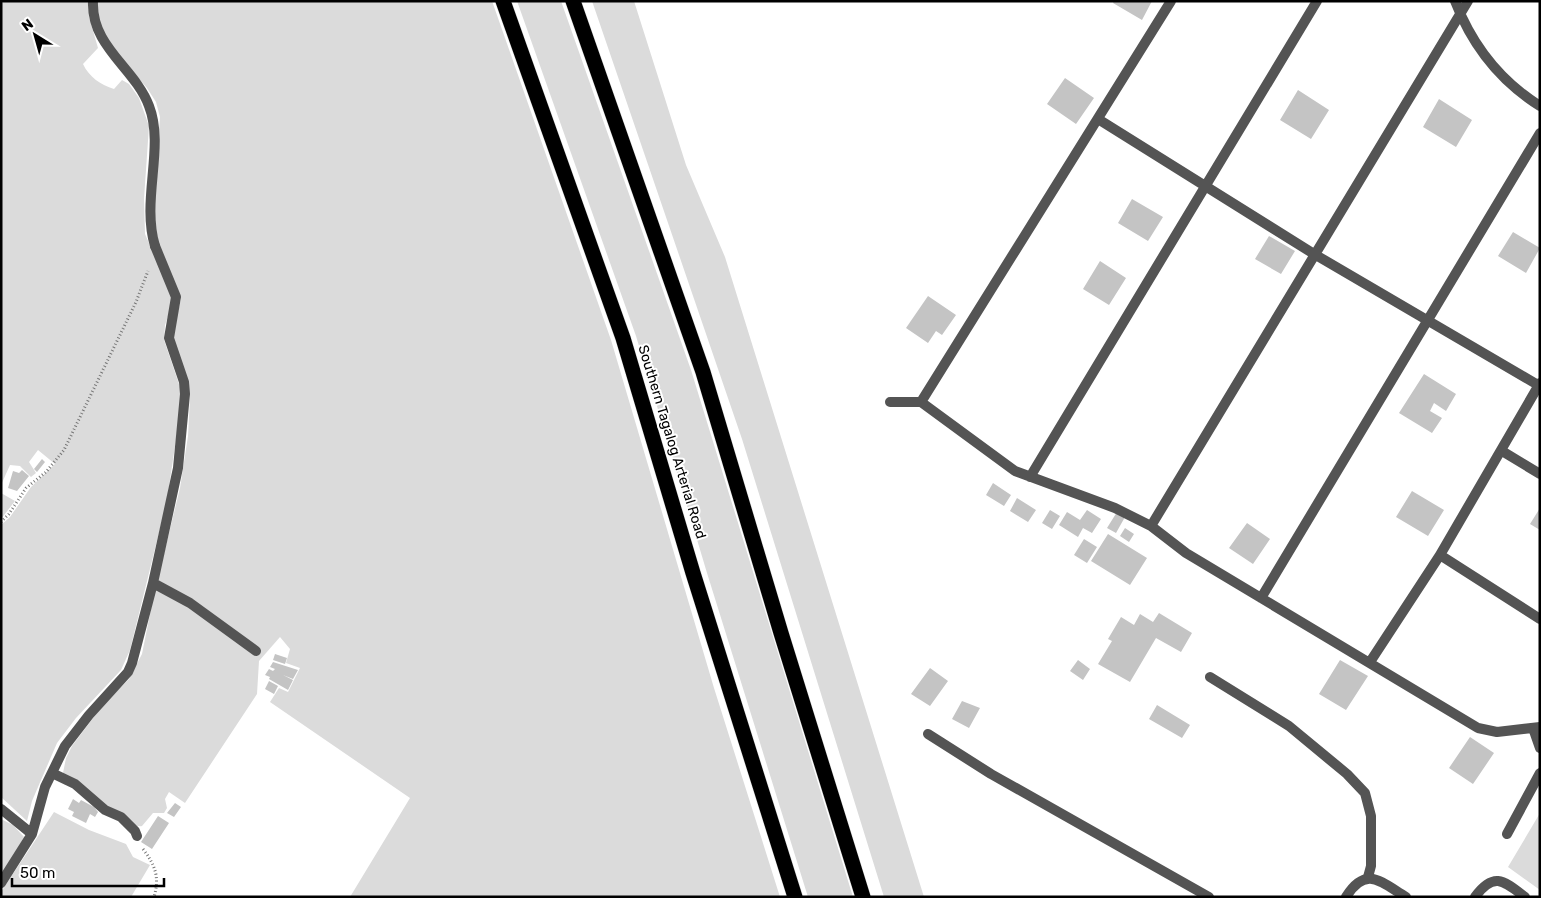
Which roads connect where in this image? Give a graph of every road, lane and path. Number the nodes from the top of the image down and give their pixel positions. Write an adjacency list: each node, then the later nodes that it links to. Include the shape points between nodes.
1 (93, 1): 13 (street, via 95,22 103,42 139,88 152,114 154,145 150,220)
2 (503, 1): 44 (highway, Southern Tagalog Arterial Road, via 629,354 699,592)
3 (573, 1): 45 (highway, via 703,372 780,633)
4 (1170, 1): 10 (street)
5 (1317, 1): 12 (street)
6 (1455, 1): 8 (street)
7 (1468, 1): 8 (street)
8 (1460, 14): 9 (street, via 1476,44 1498,73); 14 (street)
9 (1540, 106)
10 (1098, 120): 12 (street); 18 (street)
11 (1540, 133): 15 (street)
12 (1205, 187): 14 (street); 21 (street)
13 (155, 246): 22 (path, via 139,296 64,450 56,462 26,488); 25 (street, via 176,298 170,338 185,394 178,468)
14 (1314, 254): 15 (street); 23 (street)
15 (1428, 320): 16 (street); 26 (street)
16 (1539, 384): 19 (street)
17 (890, 402): 18 (street)
18 (921, 402): 21 (street, via 1015,471)
19 (1502, 451): 20 (street); 24 (street)
20 (1540, 474)
21 (1030, 477): 23 (street, via 1115,508)
22 (1, 522)
23 (1151, 526): 26 (street, via 1186,553)
24 (1440, 555): 27 (street); 29 (street)
25 (153, 583): 28 (street, via 190,603); 34 (street, via 128,672 74,733)
26 (1261, 598): 29 (street)
27 (1540, 618)
28 (256, 651)
29 (1370, 662): 31 (street, via 1478,728 1497,732)
30 (1210, 677): 40 (street, via 1289,726 1365,793 1371,816)
31 (1536, 728): 33 (street)
32 (928, 734): 42 (street)
33 (1540, 748)
34 (52, 773): 37 (street); 39 (street, via 78,787 105,810 121,817)
35 (1540, 773): 38 (street)
36 (1, 809): 37 (street)
37 (32, 834): 41 (street)
38 (1507, 834)
39 (137, 836): 43 (path, via 155,867)
40 (1368, 878): 47 (street, via 1358,881); 48 (street, via 1377,879)
41 (1, 883)
42 (1193, 893): 46 (street)
43 (154, 897)
44 (795, 897)
45 (864, 897)
46 (1209, 897)
47 (1346, 897)
48 (1406, 897)
49 (1475, 897): 50 (street, via 1488,883 1498,880)
50 (1525, 897)

